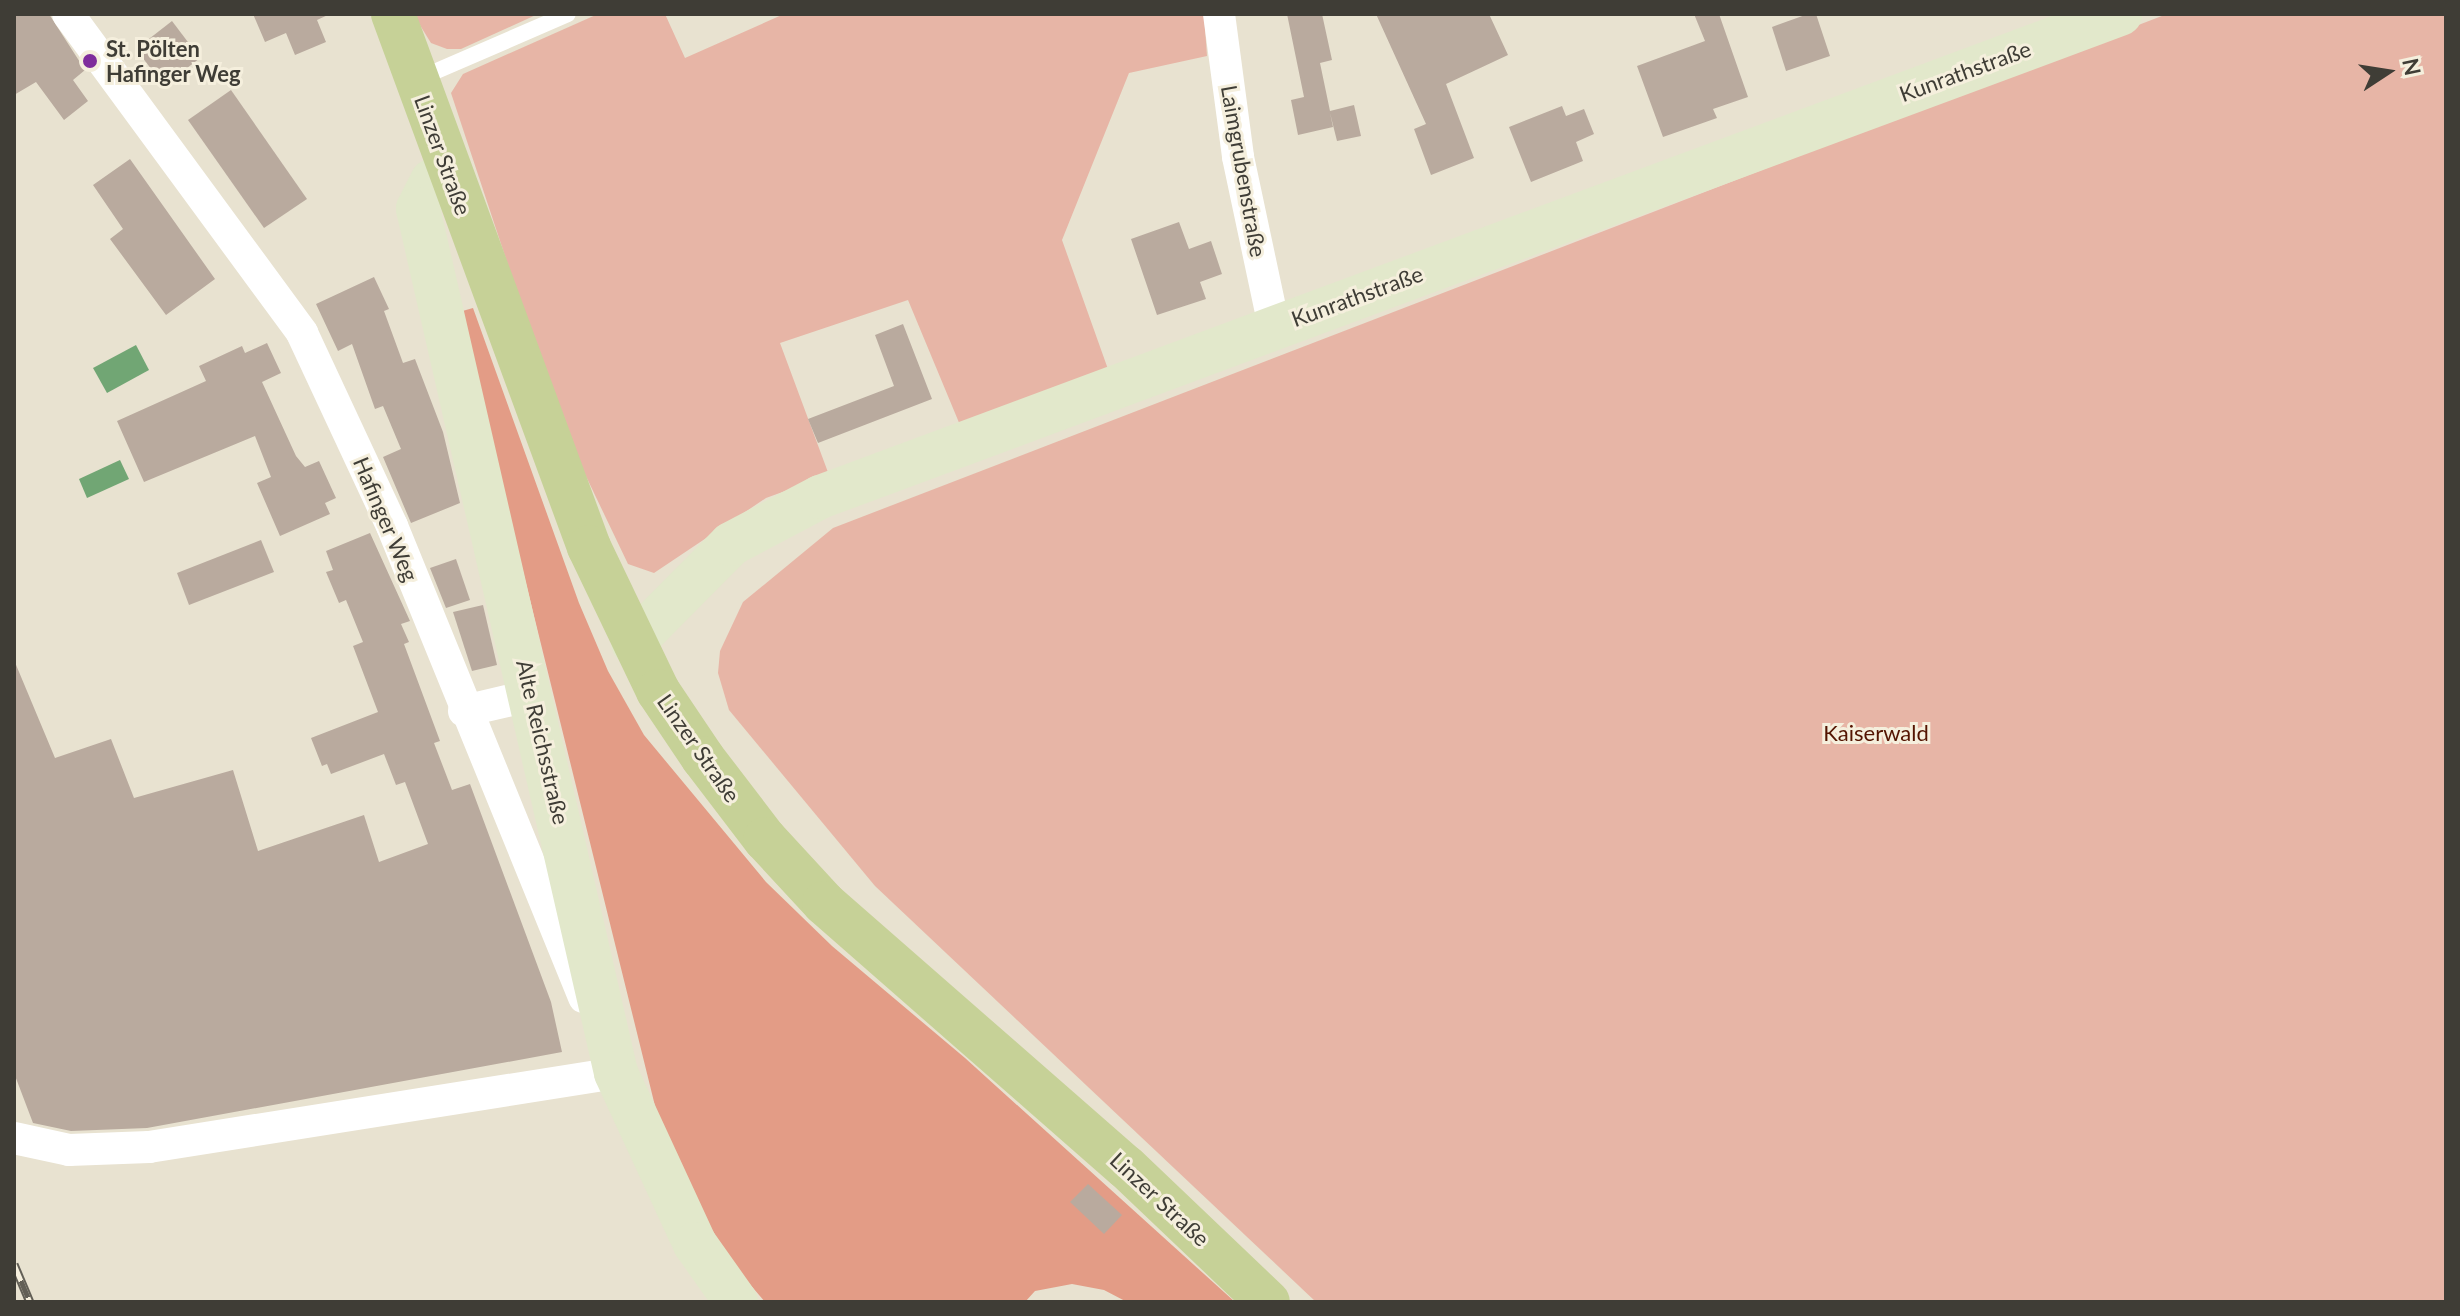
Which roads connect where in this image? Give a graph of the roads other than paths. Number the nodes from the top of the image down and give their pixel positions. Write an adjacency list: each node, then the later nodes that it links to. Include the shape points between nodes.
1 (68, 14): 11 (street, Hafinger Weg, via 302,333 392,526)
2 (393, 14): 6 (main road, Linzer Straße)
3 (568, 14): 6 (lane)
4 (1219, 14): 8 (street, Laimgrubenstraße, via 1238,157)
5 (2120, 14): 8 (street, Kunrathstraße)
6 (417, 79): 7 (main road, Linzer Straße)
7 (449, 172): 9 (main road, Linzer Straße, via 557,467); 10 (street, Alte Reichsstraße, via 432,181 418,209)
8 (1274, 327): 9 (street, Kunrathstraße, via 772,518 731,544)
9 (633, 643): 15 (main road, Linzer Straße, via 703,758 765,839 824,903 1126,1167)
10 (533, 695): 11 (street); 12 (street, Alte Reichsstraße)
11 (464, 711): 12 (street, Hafinger Weg)
12 (616, 1073): 13 (street, via 149,1147 69,1150); 14 (street, Alte Reichsstraße, via 695,1244)
13 (14, 1138)
14 (736, 1302)
15 (1268, 1302)

